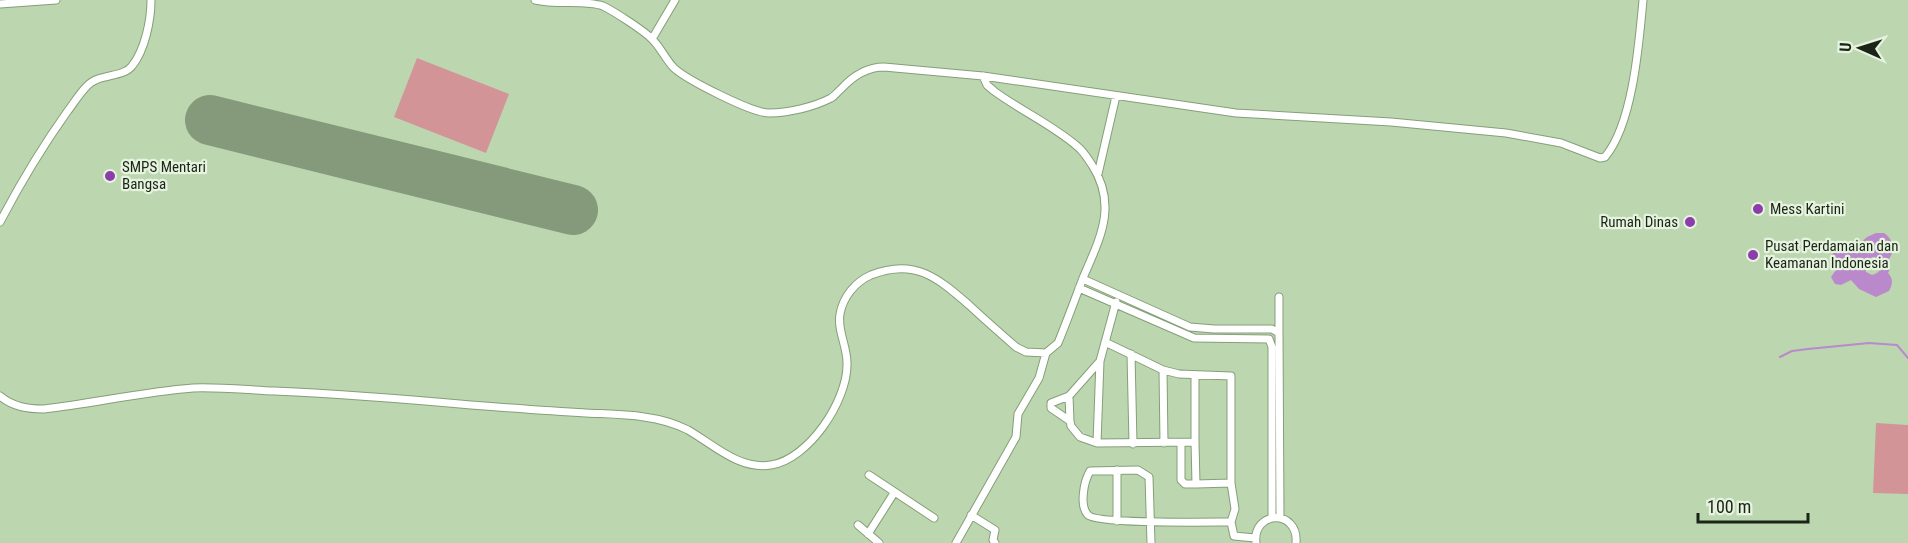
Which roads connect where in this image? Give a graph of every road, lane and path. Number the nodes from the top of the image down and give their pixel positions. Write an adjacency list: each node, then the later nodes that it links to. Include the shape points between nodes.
1 (56, 0): 6 (street)
2 (151, 0): 11 (street, via 151,19 132,67 88,84 40,150)
3 (535, 0): 7 (street, via 599,4)
4 (675, 0): 7 (street)
5 (1642, 0): 9 (street, via 1628,105 1611,149 1600,158 1561,143 1506,133 1236,113)
6 (0, 4)
7 (652, 39): 8 (street, via 672,66 685,76 750,109 767,113 824,101 859,74 878,67)
8 (983, 76): 9 (street); 10 (street, via 994,91 1080,148)
9 (1116, 96): 10 (street)
10 (1098, 174): 12 (street, via 1105,219)
11 (0, 222)
12 (1083, 279): 13 (street); 14 (street)
13 (1079, 288): 16 (street); 19 (street, via 1058,343)
14 (1119, 295): 16 (street); 17 (street, via 1190,327 1272,329)
15 (1279, 297): 17 (street)
16 (1115, 304): 18 (street); 39 (street, via 1194,338 1269,339)
17 (1279, 333): 39 (street)
18 (1105, 342): 20 (street); 21 (street)
19 (1046, 353): 24 (street, via 1016,347 948,286 927,273 901,268 868,277 852,288 841,310 839,324 847,352 843,393 804,448 781,463 764,466 742,462 672,423 642,416 197,388 44,409 26,408); 37 (street, via 1039,378 1018,414 1016,437)
20 (1131, 354): 22 (street); 31 (street)
21 (1100, 361): 25 (street); 28 (street)
22 (1163, 370): 23 (street); 29 (street)
23 (1195, 376): 27 (street); 34 (street, via 1230,375 1233,379)
24 (0, 396)
25 (1069, 396): 26 (street); 26 (street, via 1050,405)
26 (1070, 421): 28 (street, via 1080,437)
27 (1195, 442): 30 (street); 35 (street)
28 (1097, 443): 31 (street)
29 (1164, 443): 30 (street); 31 (street)
30 (1181, 443): 35 (street, via 1180,480)
31 (1133, 444)
32 (1117, 470): 40 (street, via 1138,470 1149,477); 41 (street); 41 (street, via 1089,471 1083,499 1086,514)
33 (869, 475): 36 (street)
34 (1231, 483): 35 (street); 42 (street, via 1235,508)
35 (1196, 484)
36 (894, 493): 38 (street); 44 (street)
37 (971, 515): 49 (street); 50 (street, via 995,530)
38 (934, 518)
39 (1276, 518): 47 (street, via 1260,525); 52 (street, via 1292,525)
40 (1151, 520): 41 (street); 42 (street); 51 (street)
41 (1118, 521)
42 (1231, 522): 45 (street)
43 (858, 525): 44 (street)
44 (868, 534): 48 (street)
45 (1233, 539): 46 (street)
46 (1241, 540): 47 (street)
47 (1255, 540)
48 (879, 543)
49 (956, 543)
50 (995, 543)
51 (1150, 543)
52 (1296, 543)

